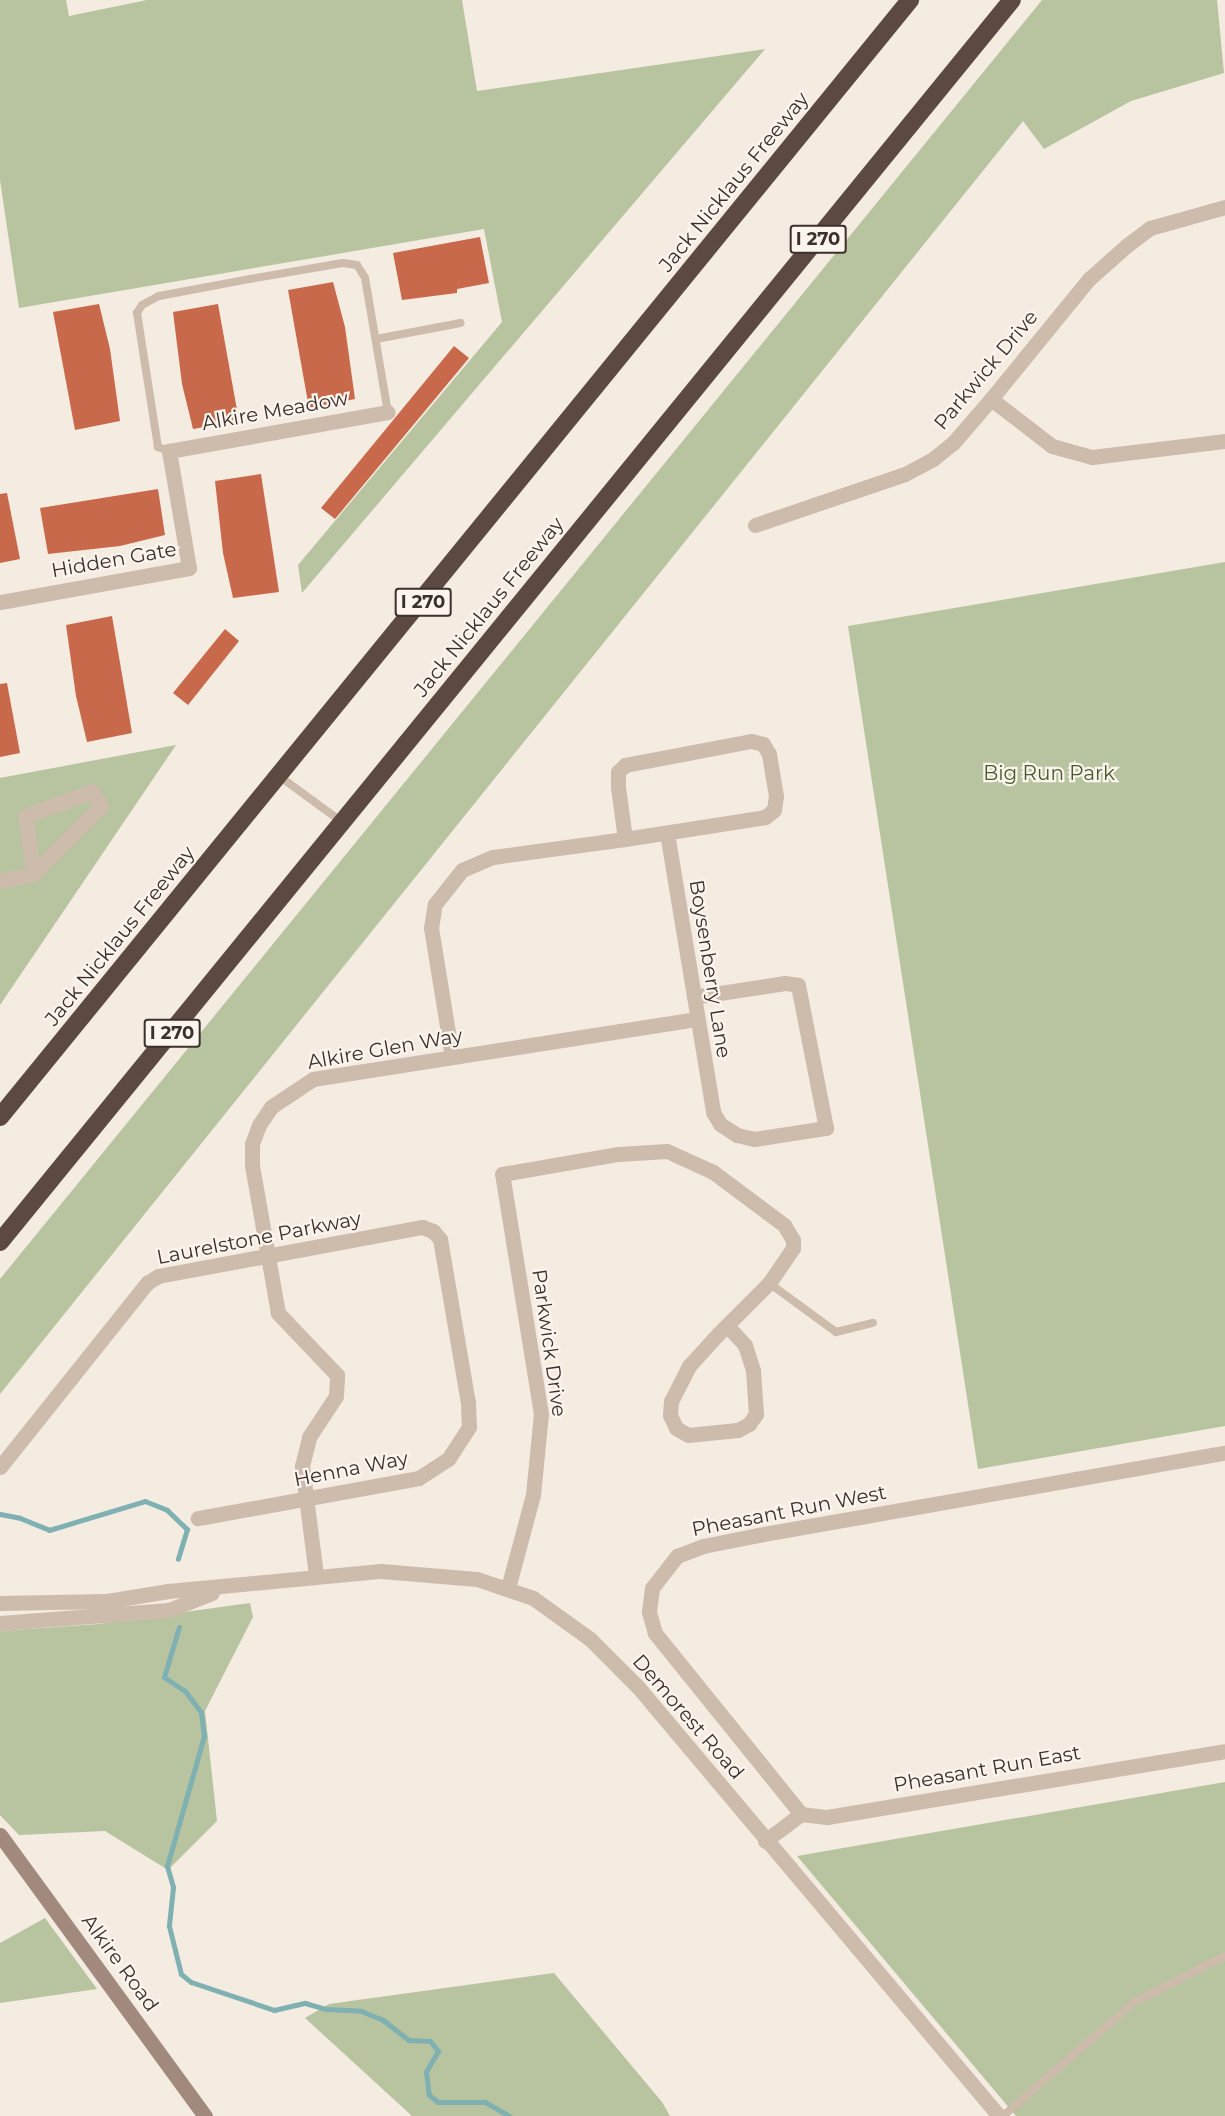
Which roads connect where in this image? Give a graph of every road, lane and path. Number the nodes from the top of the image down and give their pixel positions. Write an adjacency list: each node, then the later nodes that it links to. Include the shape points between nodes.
1 (910, 0): 12 (highway, Jack Nicklaus Freeway / I 270)
2 (1012, 0): 13 (highway, Jack Nicklaus Freeway / I 270)
3 (1225, 207): 6 (street, Parkwick Drive, via 1150,228 1126,246 1089,279)
4 (461, 323): 5 (lane)
5 (376, 339): 7 (lane); 9 (lane, via 365,278 351,263 149,300 137,313 136,322 158,447)
6 (991, 399): 8 (street, via 1052,446 1092,457); 10 (street, Parkwick Drive, via 953,443 905,474)
7 (388, 412): 9 (street, Alkire Meadow)
8 (1225, 441)
9 (169, 452): 11 (street, Hidden Gate, via 189,568)
10 (755, 525)
11 (0, 602)
12 (279, 776): 13 (lane); 21 (highway, Jack Nicklaus Freeway / I 270)
13 (342, 822): 23 (highway, Jack Nicklaus Freeway / I 270)
14 (667, 833): 15 (street); 15 (street, via 765,817 774,810 769,754 763,744 751,741 625,765 618,772); 18 (street, Boysenberry Lane)
15 (625, 839): 20 (street, via 493,857 462,870 447,887 435,904 431,928)
16 (33, 874): 16 (street, via 26,816 92,791 101,806); 17 (street)
17 (0, 881)
18 (694, 997): 19 (street, Boysenberry Lane); 19 (street, Boysenberry Lane, via 785,983 798,985 826,1128 754,1139 737,1135 720,1124 713,1112)
19 (697, 1019): 20 (street, Alkire Glen Way)
20 (452, 1057): 24 (street, Alkire Glen Way, via 314,1080 271,1107 252,1144)
21 (0, 1117)
22 (434, 1231): 24 (street, Laurelstone Parkway, via 422,1227); 30 (street, Henna Way, via 440,1239 469,1427 448,1459 419,1478)
23 (0, 1242)
24 (266, 1255): 29 (street, Laurelstone Parkway, via 159,1276 147,1283); 30 (street, Alkire Glen Way, via 278,1313 337,1375 336,1396 304,1448)
25 (769, 1283): 26 (lane, via 836,1332); 27 (street); 34 (street, Parkwick Drive, via 793,1248 784,1225 713,1172 667,1151 618,1154 502,1174 541,1414 533,1495)
26 (873, 1323)
27 (727, 1326): 27 (street, via 745,1345 753,1370 756,1414 738,1430 688,1435 676,1428 670,1415 671,1401 689,1366)
28 (1225, 1453): 38 (street, Pheasant Run West, via 758,1535 703,1546 677,1556 652,1588 648,1612 655,1633)
29 (0, 1467)
30 (304, 1499): 31 (street, Henna Way); 32 (street, Alkire Glen Way)
31 (198, 1518)
32 (316, 1575): 33 (street, Demorest Road); 34 (street, Demorest Road, via 414,1571 477,1579)
33 (225, 1588): 35 (street, Demorest Road, via 168,1591 107,1601); 36 (street, Demorest Road, via 169,1610)
34 (508, 1588): 40 (street, Demorest Road, via 532,1598 591,1640 638,1687)
35 (0, 1603)
36 (0, 1623)
37 (1225, 1751): 38 (street, Pheasant Run East, via 827,1817)
38 (801, 1814): 40 (street)
39 (0, 1835): 42 (main road, Alkire Road)
40 (765, 1841): 43 (street, Demorest Road)
41 (1225, 1956): 43 (lane, via 1133,2003)
42 (205, 2116)
43 (1001, 2116)

